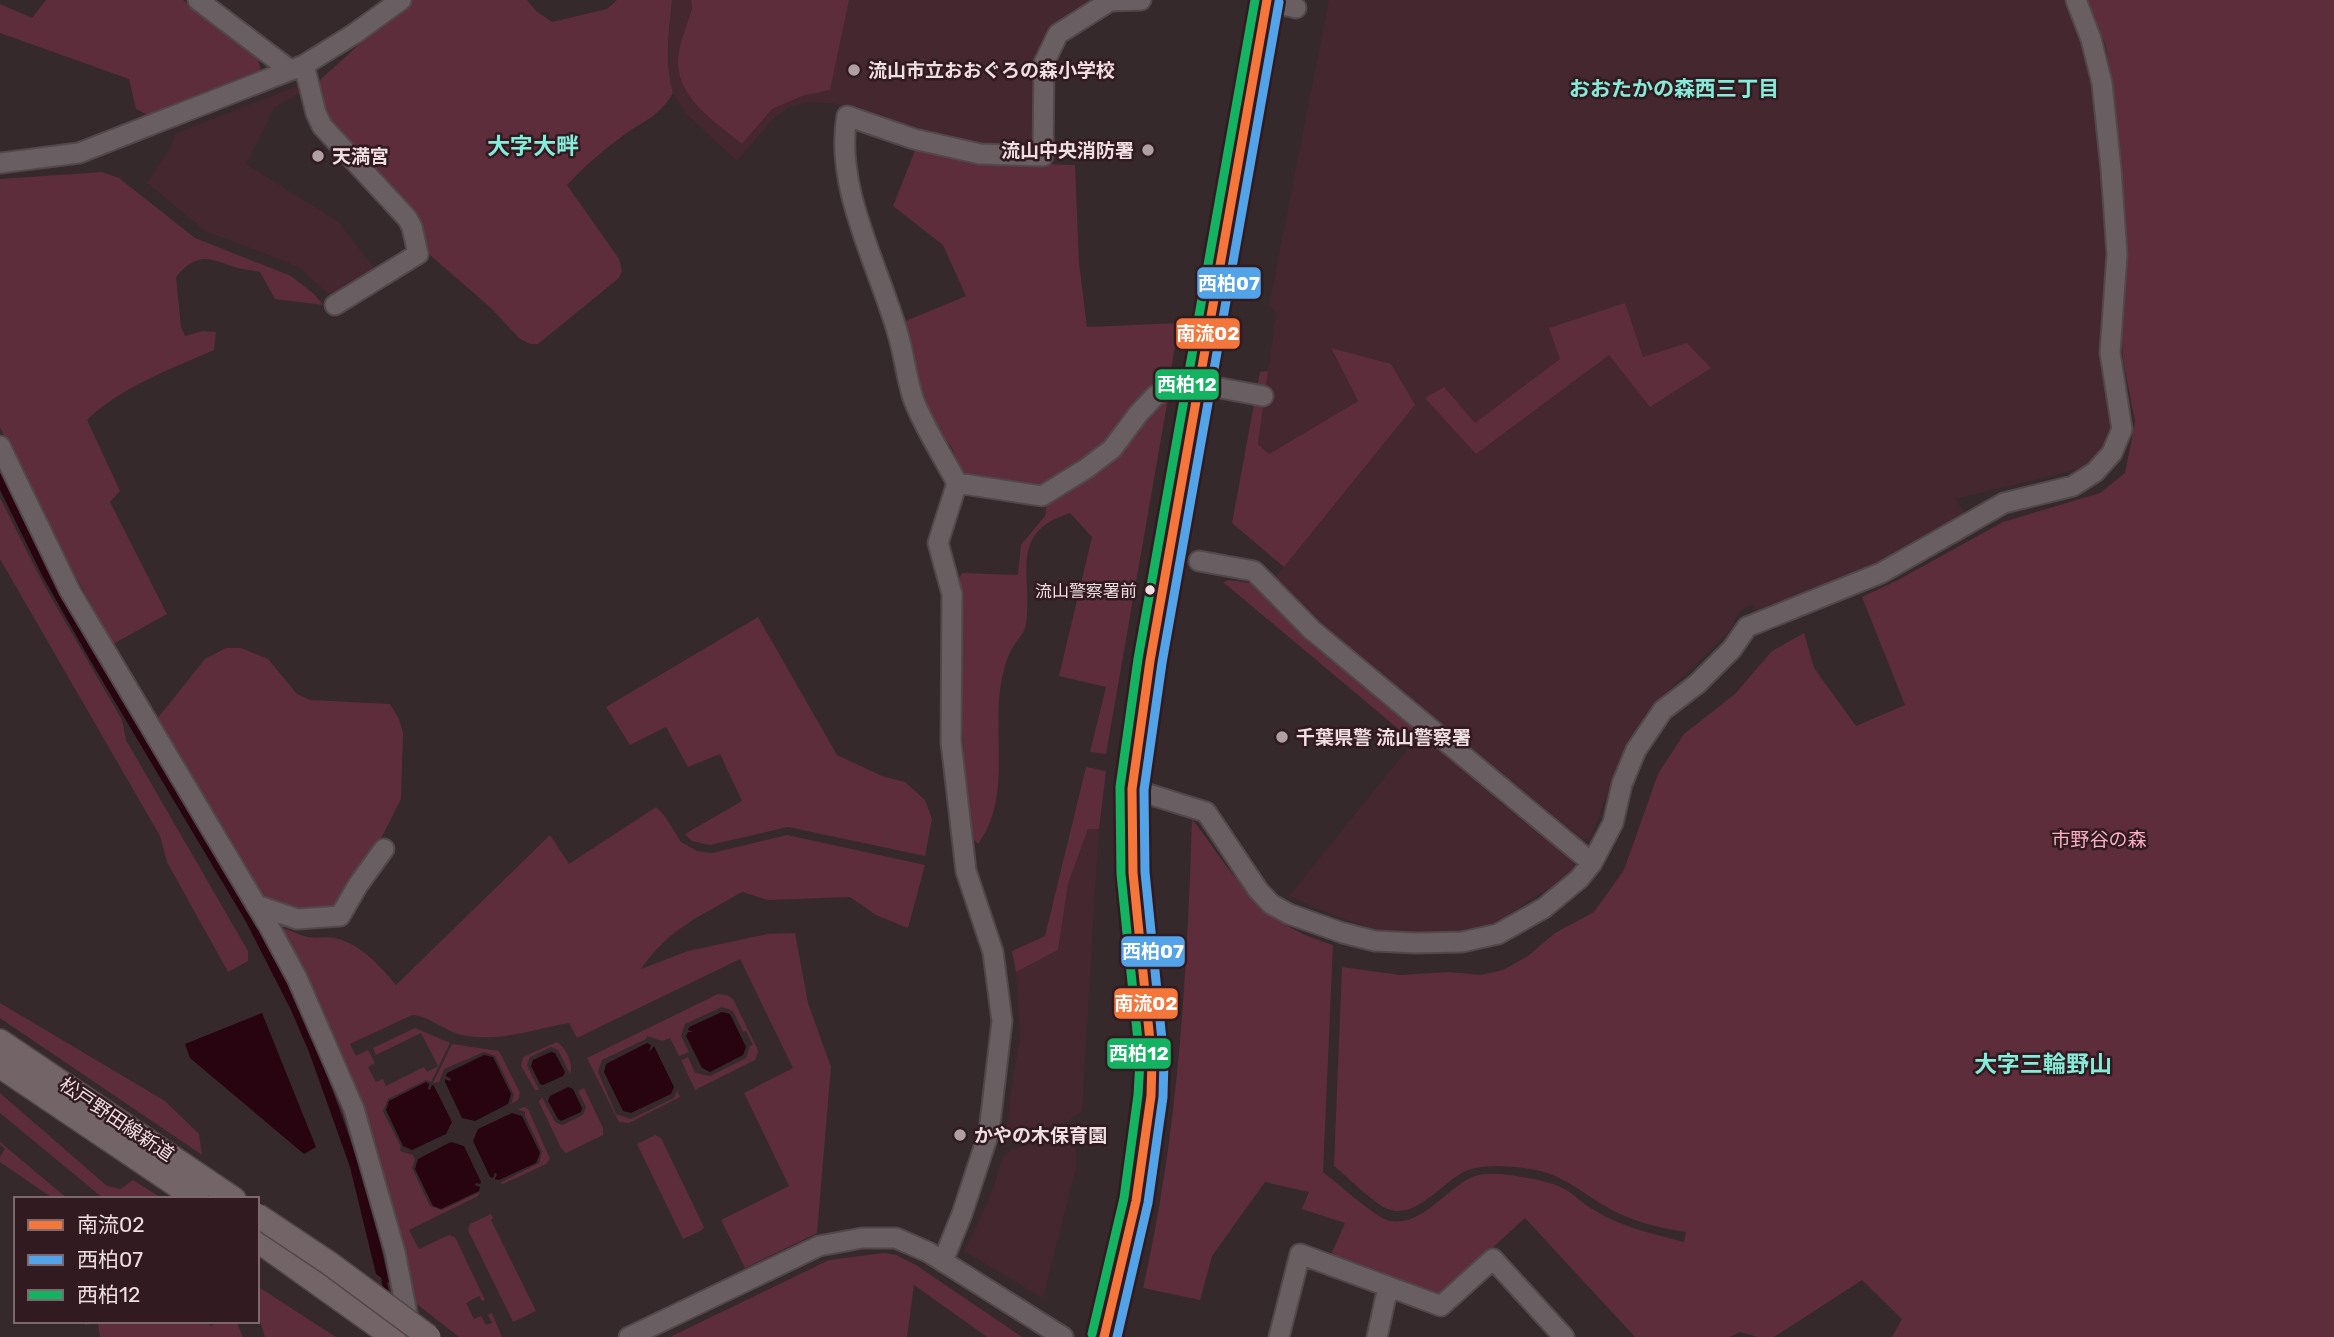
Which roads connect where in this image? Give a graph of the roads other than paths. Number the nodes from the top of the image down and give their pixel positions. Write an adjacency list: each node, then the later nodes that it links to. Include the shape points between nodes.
1 (198, 0): 7 (street)
2 (401, 0): 7 (street)
3 (1141, 0): 13 (street, via 1110,1 1058,34 1044,63 1043,156 980,154 914,139 847,116 847,164 866,246 898,333 914,400)
4 (1266, 0): 6 (street); 10 (street)
5 (2076, 0): 17 (street, via 2102,83 2111,169 2117,254 2110,353 2122,429 2112,453 2095,472 2073,486 2004,503 1881,573 1747,627 1697,684 1663,710 1636,750 1622,784 1614,823)
6 (1296, 8)
7 (297, 67): 8 (street, via 79,153); 9 (street, via 322,126 407,218 418,246 418,254 406,263)
8 (0, 163)
9 (335, 305)
10 (1199, 384): 11 (street); 13 (street, via 1175,383 1155,396 1112,449 1042,496); 15 (street)
11 (1263, 396)
12 (0, 446): 18 (street, via 70,591)
13 (957, 483): 26 (street, via 938,543 952,594 951,742 966,871 992,952 1002,1021 989,1132)
14 (1199, 561): 17 (street, via 1254,571 1312,630)
15 (1132, 789): 17 (street, via 1206,812 1271,904 1374,941 1462,942 1498,934 1544,908); 33 (street, via 1133,873 1152,1089 1141,1172)
16 (384, 849): 18 (street, via 340,916 297,919)
17 (1592, 863)
18 (256, 905): 29 (street, via 297,978 354,1109 395,1252)
19 (0, 1041): 21 (main road, 松戸野田線新道)
20 (0, 1066): 21 (main road, 松戸野田線新道)
21 (172, 1169): 22 (main road, 松戸野田線新道); 23 (main road, 松戸野田線新道)
22 (195, 1197)
23 (230, 1197)
24 (259, 1216): 30 (main road, bridge)
25 (259, 1241): 28 (main road)
26 (943, 1261): 31 (street, via 896,1238 862,1238 819,1246); 32 (street)
27 (1388, 1287): 34 (street, via 1300,1254); 35 (street); 36 (street, via 1441,1306 1493,1259)
28 (393, 1337)
29 (412, 1337)
30 (429, 1337)
31 (629, 1337)
32 (1063, 1337)
33 (1104, 1337)
34 (1279, 1337)
35 (1377, 1337)
36 (1564, 1337)

